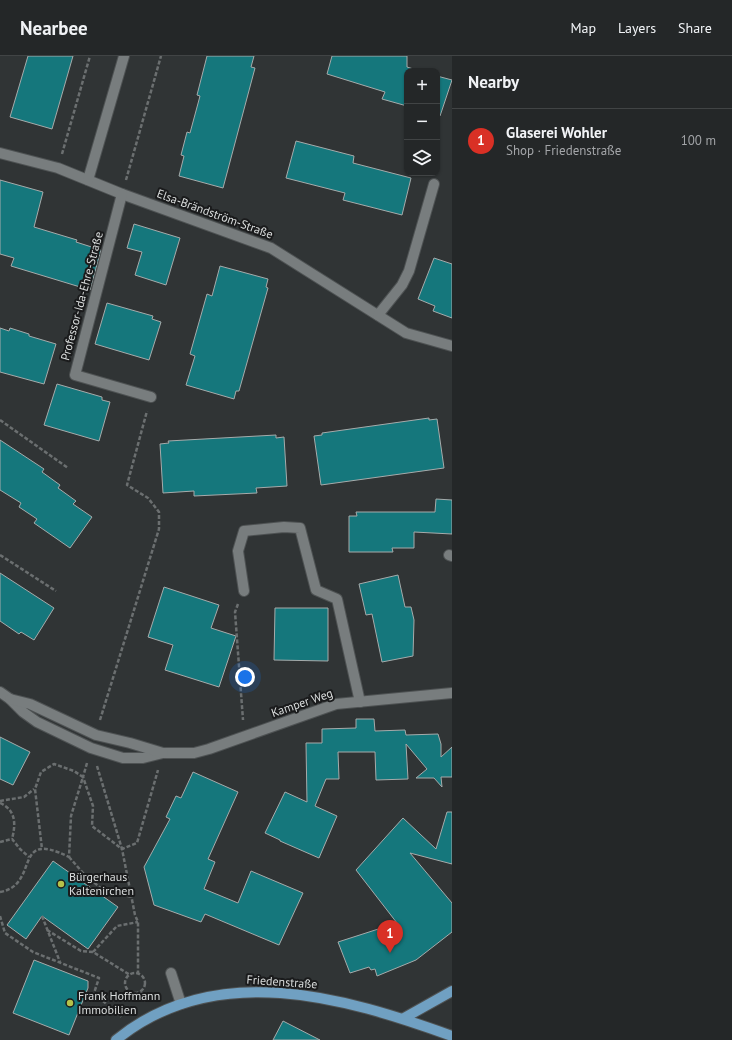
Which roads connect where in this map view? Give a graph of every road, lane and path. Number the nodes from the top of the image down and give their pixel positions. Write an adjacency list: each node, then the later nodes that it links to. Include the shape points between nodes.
1 (90, 56): 5 (path)
2 (124, 56): 6 (street)
3 (161, 56): 8 (path)
4 (0, 153): 5 (street, Elsa-Brändström-Straße)
5 (58, 168): 6 (street, Elsa-Brändström-Straße)
6 (88, 180): 8 (street, Elsa-Brändström-Straße)
7 (434, 184): 9 (street, via 409,271 402,285)
8 (122, 194): 9 (street, Elsa-Brändström-Straße, via 271,248); 11 (street, Professor-Ida-Ehre-Straße, via 75,375)
9 (378, 315): 10 (street, Elsa-Brändström-Straße, via 406,333)
10 (452, 346)
11 (151, 397): 21 (path, via 126,485 148,498 159,512 159,529)
12 (0, 420): 13 (path)
13 (68, 468)
14 (0, 555): 15 (path)
15 (56, 591)
16 (244, 591): 20 (street, via 238,551 244,531 300,528 316,590 337,599); 22 (path, via 235,612)
17 (0, 692): 19 (street, Kamper Weg)
18 (452, 693): 20 (street, Kamper Weg)
19 (10, 699): 21 (street, Kamper Weg, via 30,704); 23 (street, Kamper Weg, via 37,722)
20 (360, 702): 22 (street, Kamper Weg, via 336,704)
21 (96, 734): 24 (street, Kamper Weg)
22 (245, 737): 24 (street, Kamper Weg, via 194,753)
23 (92, 748): 24 (street, Kamper Weg, via 123,758 142,758); 31 (path)
24 (164, 753): 31 (path, via 137,843)
25 (83, 777): 26 (path, via 54,764 42,772); 31 (path, via 92,806 92,826); 33 (path, via 71,816)
26 (35, 789): 27 (path, via 24,797); 30 (path)
27 (0, 802): 28 (path, via 7,806 14,818)
28 (12, 839): 29 (path); 32 (path)
29 (0, 842)
30 (42, 849): 32 (path, via 34,851); 33 (path, via 55,850)
31 (122, 849): 35 (path)
32 (29, 857): 34 (path, via 23,876 15,886)
33 (69, 857): 35 (path, via 103,890)
34 (0, 892)
35 (132, 897): 38 (path)
36 (0, 916): 41 (path, via 5,933 33,952)
37 (42, 916): 39 (path)
38 (138, 922): 40 (path, via 117,926); 42 (path)
39 (47, 930): 40 (path, via 81,951); 41 (path)
40 (93, 952): 44 (path)
41 (60, 963): 48 (path, via 98,978 94,993)
42 (138, 973): 44 (path); 44 (path, via 145,982 143,989 137,993 127,988 125,981)
43 (171, 973): 46 (street)
44 (130, 975)
45 (452, 991): 47 (main road)
46 (181, 1004): 47 (main road, Friedenstraße, via 235,993 288,993 327,999); 48 (main road, Friedenstraße, via 155,1013)
47 (404, 1018): 49 (main road, Friedenstraße)
48 (132, 1027): 50 (main road, Friedenstraße)
49 (452, 1036)
50 (116, 1040)

